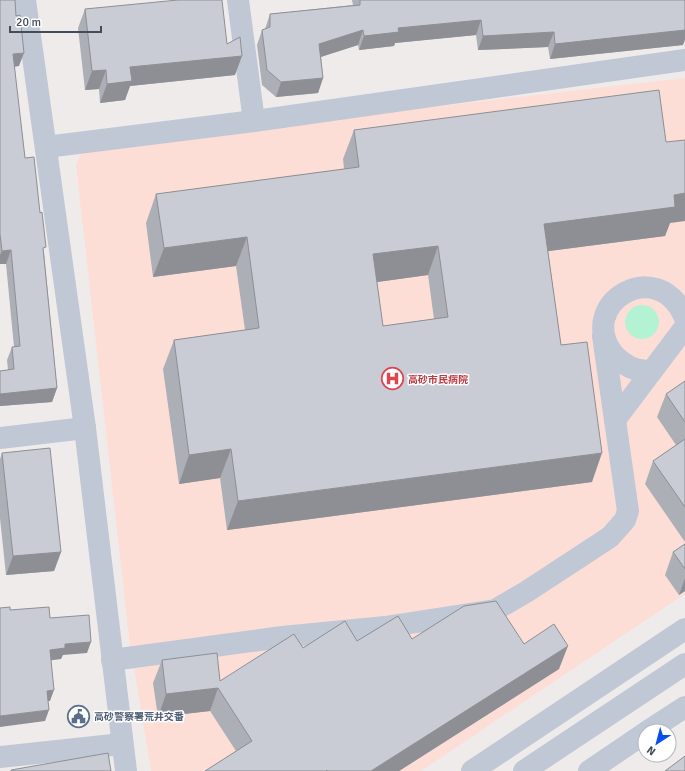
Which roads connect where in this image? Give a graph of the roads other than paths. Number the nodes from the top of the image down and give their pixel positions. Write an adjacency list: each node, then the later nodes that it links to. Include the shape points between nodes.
1 (25, 0): 5 (street)
2 (238, 0): 4 (street)
3 (685, 60): 4 (street)
4 (254, 121): 5 (street)
5 (46, 147): 11 (street)
6 (685, 318): 8 (street, via 674,298 649,287 637,288 620,296 609,307 605,315)
7 (685, 327): 9 (street)
8 (604, 336): 9 (street, via 610,349 624,364 643,371); 10 (street)
9 (651, 371): 10 (street)
10 (615, 420): 14 (street, via 628,510 625,520 610,537 494,610 385,627 282,636)
11 (85, 428): 12 (street); 14 (street)
12 (0, 438)
13 (685, 629): 22 (street)
14 (112, 660): 19 (street)
15 (685, 664): 23 (street)
16 (685, 707): 17 (street)
17 (660, 723)
18 (637, 738): 24 (street)
19 (122, 744): 20 (street); 21 (street)
20 (0, 757)
21 (126, 771)
22 (472, 771)
23 (524, 771)
24 (588, 771)

